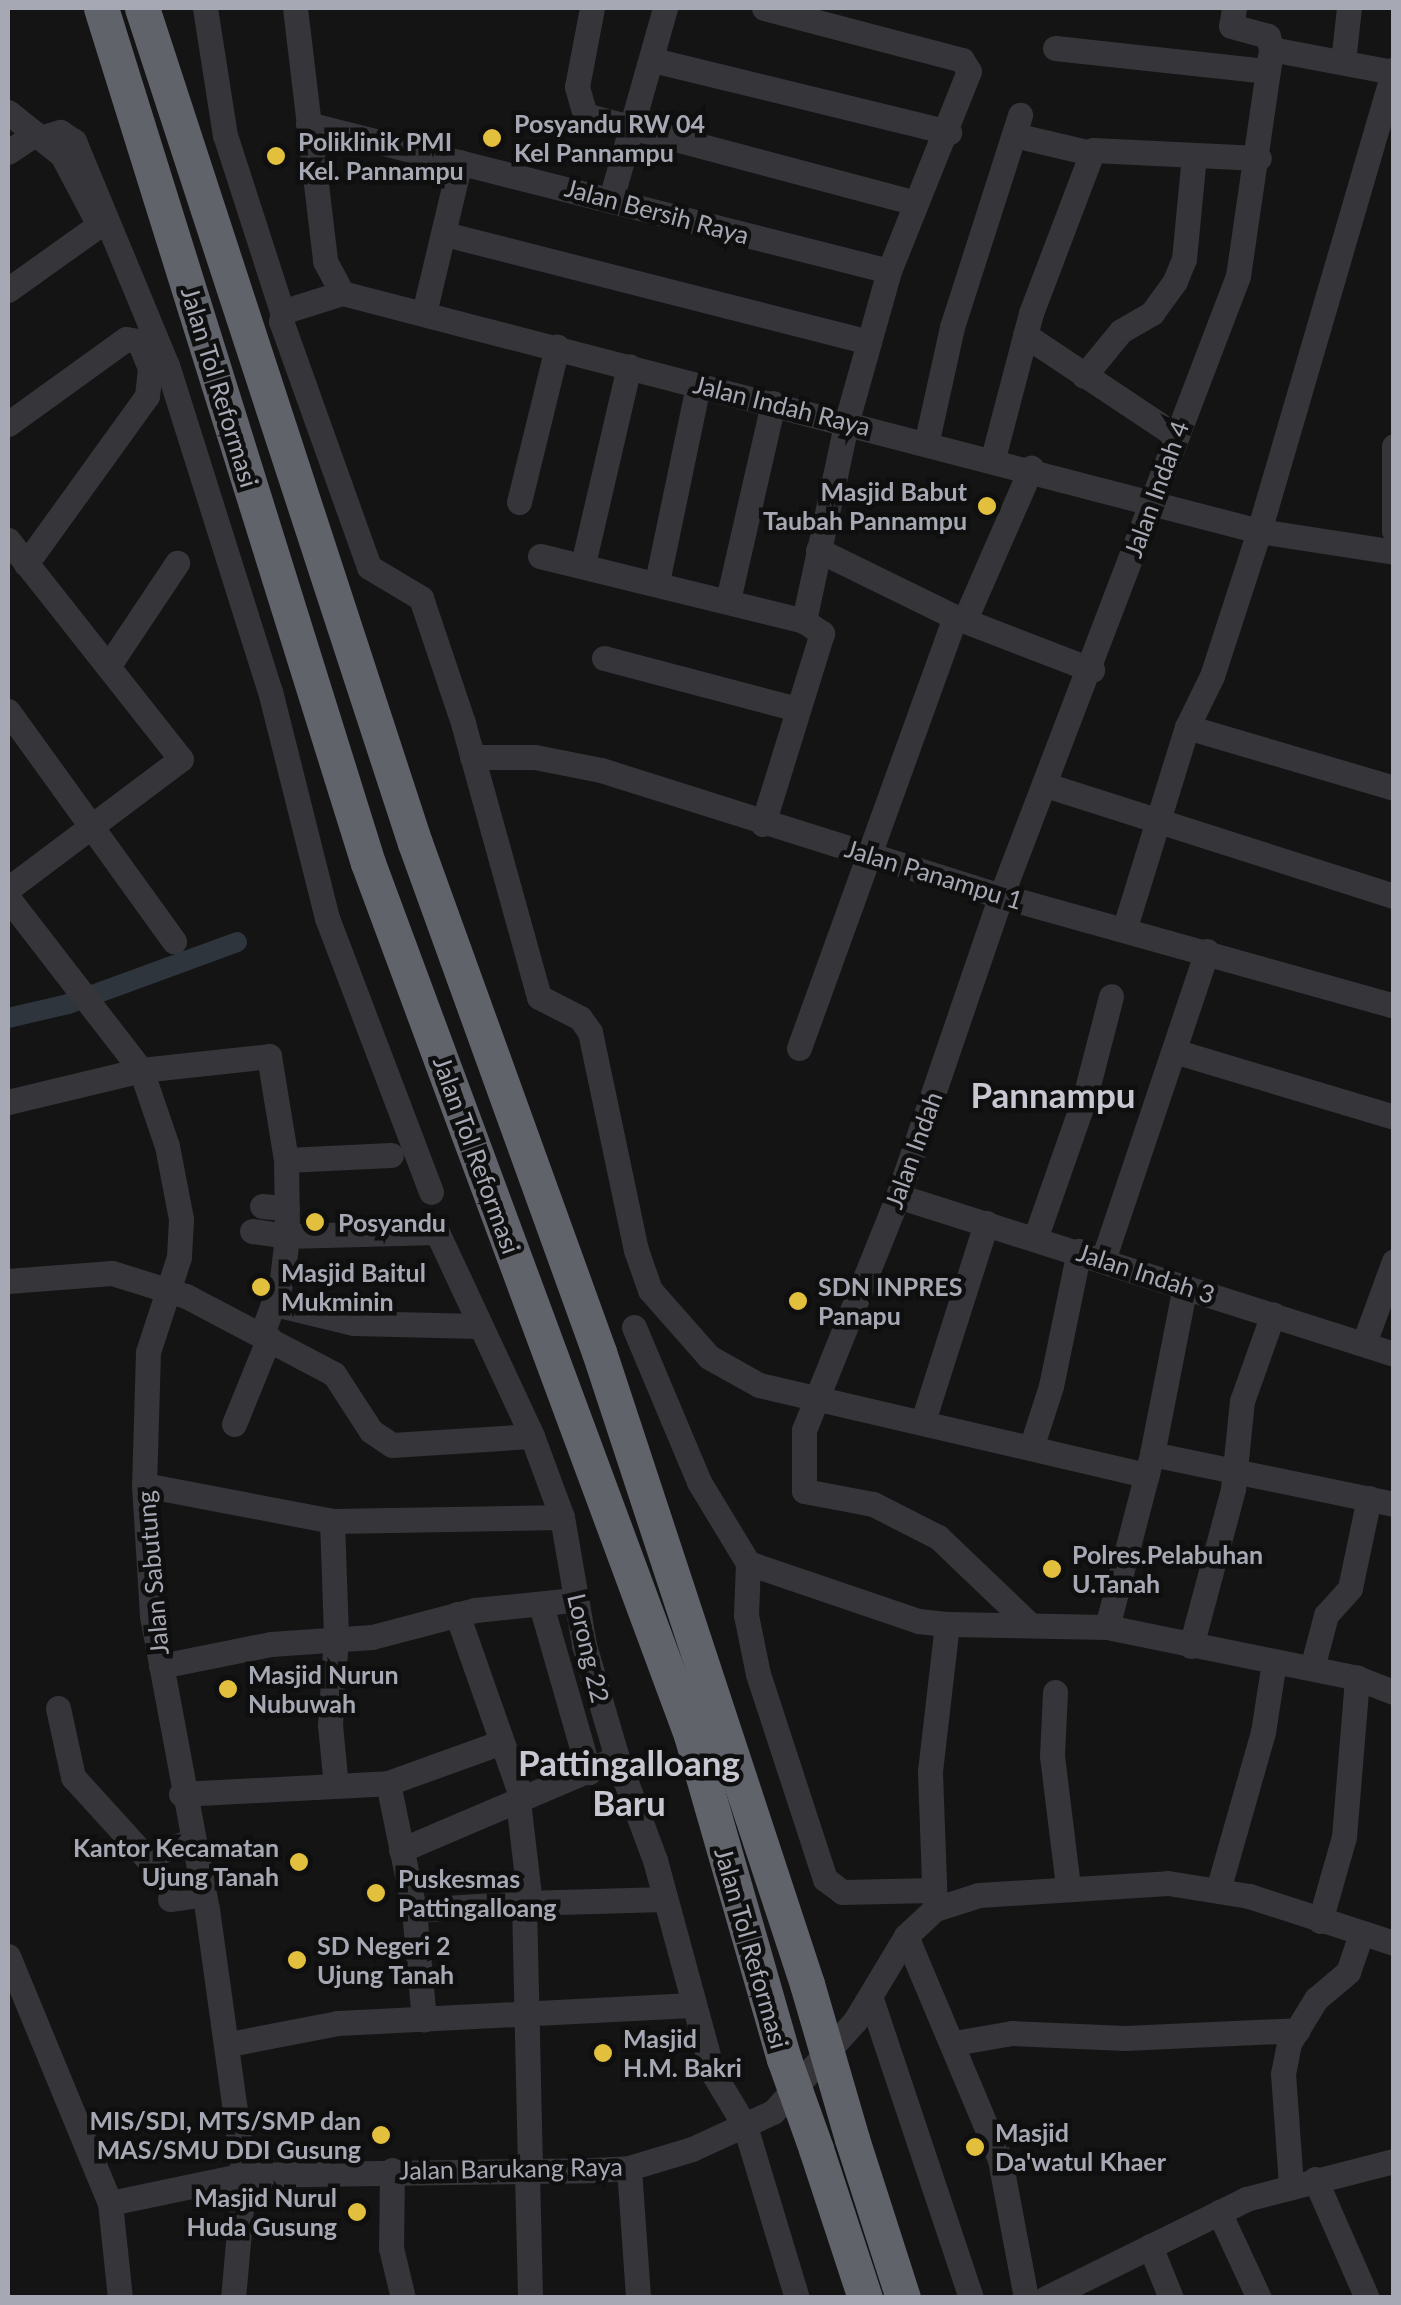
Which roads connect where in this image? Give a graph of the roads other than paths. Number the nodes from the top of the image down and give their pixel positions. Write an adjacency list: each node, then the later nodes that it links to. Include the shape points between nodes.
1 (90, 8): 29 (highway)
2 (102, 8): 29 (highway, Jalan Tol Reformasi)
3 (142, 8): 183 (highway, Jalan Tol Reformasi, bridge, via 415,843 612,1390)
4 (204, 8): 34 (street, via 225,135)
5 (296, 8): 17 (street)
6 (592, 8): 18 (street, via 577,87 580,108 588,117)
7 (665, 8): 12 (street)
8 (764, 8): 19 (street, via 962,60 969,71)
9 (1234, 8): 13 (street, via 1231,26 1268,36)
10 (1348, 8): 14 (street)
11 (1055, 48): 13 (street)
12 (652, 60): 18 (street); 19 (street)
13 (1270, 60): 14 (street); 24 (street, Jalan Indah 4)
14 (1343, 62): 15 (street)
15 (1393, 71): 51 (street)
16 (8, 112): 20 (street)
17 (308, 124): 25 (street, Jalan Bersih Raya); 32 (street, via 325,261)
18 (630, 125): 26 (street); 27 (street)
19 (949, 132): 27 (street)
20 (36, 137): 21 (street); 31 (street, via 62,155 99,225); 92 (street, via 60,132 74,141 167,366 270,690 327,918)
21 (8, 152)
22 (1091, 153): 23 (street, via 1107,147); 35 (street); 45 (street, via 1017,125 952,327)
23 (1194, 155): 24 (street); 39 (street, via 1184,259 1175,281 1152,313 1121,330)
24 (1259, 158): 44 (street, Jalan Indah 4, via 1238,276)
25 (460, 162): 26 (street, Jalan Bersih Raya); 28 (street)
26 (611, 199): 30 (street, Jalan Bersih Raya)
27 (915, 203): 30 (street)
28 (445, 234): 33 (street); 36 (street)
29 (182, 268): 182 (highway, Jalan Tol Reformasi, bridge, via 368,863 691,1735 784,2059)
30 (888, 271): 36 (street)
31 (8, 290)
32 (342, 294): 33 (street, Jalan Indah Raya); 34 (street)
33 (424, 312): 37 (street, Jalan Indah Raya)
34 (283, 314): 70 (street, via 366,560 421,598)
35 (1024, 335): 39 (street); 47 (street)
36 (868, 342): 42 (street)
37 (557, 347): 38 (street, Jalan Indah Raya); 49 (street)
38 (628, 366): 40 (street, Jalan Indah Raya); 59 (street)
39 (1084, 376): 44 (street)
40 (698, 385): 41 (street, Jalan Indah Raya); 60 (street)
41 (773, 402): 42 (street, Jalan Indah Raya); 61 (street)
42 (847, 420): 45 (street, Jalan Indah Raya); 54 (street)
43 (8, 424): 58 (street, via 126,338 139,340 150,368 146,396)
44 (1175, 434): 50 (street, Jalan Indah 4)
45 (927, 440): 47 (street, Jalan Indah Raya)
46 (1394, 446): 52 (street)
47 (993, 458): 48 (street, Jalan Indah Raya)
48 (1031, 468): 50 (street, Jalan Indah Raya); 62 (street)
49 (519, 502)
50 (1149, 502): 51 (street, Jalan Indah Raya); 66 (street, Jalan Indah 4)
51 (1259, 531): 55 (street, Jalan Indah Raya); 69 (street, via 1212,676)
52 (1394, 532)
53 (8, 540): 58 (street)
54 (818, 550): 62 (street); 63 (street)
55 (1394, 552)
56 (540, 556): 59 (street)
57 (177, 563): 65 (street)
58 (26, 564): 65 (street)
59 (583, 564): 60 (street)
60 (656, 582): 61 (street)
61 (728, 600): 63 (street)
62 (960, 617): 66 (street); 76 (street)
63 (804, 621): 67 (street, via 822,638)
64 (604, 658): 67 (street)
65 (109, 665): 75 (street, via 180,759)
66 (1092, 670): 71 (street, Jalan Indah 4)
67 (797, 709): 74 (street)
68 (8, 711): 75 (street)
69 (1187, 727): 72 (street); 73 (street)
70 (472, 757): 74 (street, Jalan Panampu 1, via 566,762); 110 (street, via 539,996 580,1018 590,1032 645,1281 722,1366)
71 (1046, 785): 73 (street); 77 (street, Jalan Indah 4)
72 (1394, 788)
73 (1157, 821): 78 (street); 80 (street)
74 (762, 824): 76 (street, Jalan Panampu 1)
75 (96, 825): 79 (street); 81 (street)
76 (870, 854): 77 (street, Jalan Panampu 1); 85 (street)
77 (1001, 896): 80 (street, Jalan Panampu 1); 93 (street, Jalan Indah)
78 (1394, 896)
79 (9, 900): 87 (street, Jalan Sabutung)
80 (1125, 927): 82 (street, Jalan Panampu 1)
81 (174, 940)
82 (1207, 951): 84 (street, Jalan Panampu 1); 86 (street)
83 (1112, 996): 97 (street)
84 (1394, 1006)
85 (799, 1048)
86 (1174, 1050): 89 (street); 98 (street)
87 (141, 1070): 88 (street); 91 (street, via 264,1054 272,1061); 102 (street, Jalan Sabutung, via 167,1146 181,1219 182,1242)
88 (8, 1102)
89 (1394, 1118)
90 (391, 1155): 91 (street)
91 (286, 1160): 96 (street, via 274,1207)
92 (431, 1192)
93 (898, 1196): 94 (street, Jalan Indah 3); 110 (street, Jalan Indah)
94 (986, 1223): 97 (street, Jalan Indah 3); 111 (street)
95 (252, 1230): 96 (street)
96 (286, 1236): 103 (street); 105 (street, Lorong 22, via 437,1232)
97 (1035, 1239): 98 (street, Jalan Indah 3)
98 (1091, 1256): 101 (street, Jalan Indah 3); 114 (street)
99 (1394, 1262): 108 (street)
100 (8, 1282): 102 (street, via 112,1272)
101 (1185, 1286): 104 (street, Jalan Indah 3); 115 (street)
102 (168, 1289): 107 (street); 117 (street, Jalan Sabutung, via 148,1352)
103 (276, 1304): 105 (street, via 353,1324); 107 (street)
104 (1273, 1314): 108 (street, Jalan Indah 3); 116 (street, via 1242,1401)
105 (478, 1326): 113 (street, Lorong 22)
106 (634, 1328): 121 (street, via 699,1482)
107 (273, 1340): 112 (street); 113 (street, via 334,1374 371,1431 392,1445)
108 (1364, 1343): 109 (street, Jalan Indah 3)
109 (1394, 1354)
110 (812, 1400): 111 (street); 125 (street, Jalan Indah, via 804,1430 804,1490 873,1504 938,1537)
111 (924, 1421): 114 (street)
112 (234, 1424)
113 (532, 1436): 119 (street, Lorong 22)
114 (1030, 1448): 115 (street)
115 (1150, 1464): 116 (street); 127 (street)
116 (1237, 1469): 118 (street); 129 (street)
117 (144, 1486): 120 (street); 131 (street, Jalan Sabutung)
118 (1381, 1501): 132 (street, via 1350,1588 1326,1615)
119 (562, 1517): 120 (street); 122 (street, Lorong 22)
120 (332, 1521): 128 (street)
121 (748, 1563): 126 (street, via 918,1621); 151 (street, via 746,1614 758,1674 824,1880 842,1892)
122 (574, 1600): 123 (street); 138 (street, Lorong 22)
123 (541, 1604): 124 (street); 139 (street)
124 (457, 1614): 128 (street, via 372,1636); 137 (street)
125 (1026, 1621): 126 (street); 127 (street)
126 (947, 1624): 151 (street, via 931,1756)
127 (1106, 1628): 129 (street)
128 (336, 1637): 131 (street); 141 (street, via 330,1725)
129 (1191, 1646): 130 (street)
130 (1274, 1662): 132 (street); 147 (street, via 1263,1732)
131 (161, 1666): 142 (street, Jalan Sabutung)
132 (1312, 1668): 133 (street)
133 (1357, 1678): 135 (street); 154 (street, via 1344,1836)
134 (1055, 1692): 146 (street, via 1052,1756)
135 (1394, 1692)
136 (58, 1708): 144 (street, via 73,1777 145,1856)
137 (499, 1744): 140 (street); 143 (street)
138 (616, 1758): 139 (street); 150 (street, Lorong 22)
139 (588, 1772): 143 (street)
140 (388, 1783): 141 (street); 145 (street)
141 (336, 1786): 142 (street)
142 (181, 1794): 144 (street, Jalan Sabutung)
143 (520, 1800): 145 (street); 152 (street)
144 (192, 1841): 148 (street, Jalan Sabutung)
145 (401, 1850): 153 (street)
146 (1068, 1887): 147 (street, Jalan Barukang Raya, via 1144,1882); 151 (street, Jalan Barukang Raya)
147 (1218, 1890): 154 (street, Jalan Barukang Raya)
148 (204, 1894): 149 (street); 165 (street, Jalan Sabutung)
149 (170, 1899)
150 (664, 1899): 152 (street); 160 (street, Lorong 22)
151 (934, 1899): 156 (street, Jalan Barukang Raya)
152 (527, 1903): 153 (street); 161 (street)
153 (414, 1910): 162 (street)
154 (1320, 1921): 155 (street, Jalan Barukang Raya)
155 (1361, 1935): 157 (street, Jalan Barukang Raya); 163 (street, via 1348,1972 1316,1999)
156 (906, 1936): 159 (street, Jalan Barukang Raya); 164 (street)
157 (1394, 1942)
158 (8, 1956): 173 (street)
159 (871, 1999): 166 (street, Jalan Barukang Raya, via 773,2112); 184 (street)
160 (692, 2005): 161 (street); 166 (street, Lorong 22, via 713,2073)
161 (529, 2012): 162 (street); 170 (street)
162 (424, 2020): 165 (street, via 338,2023)
163 (1298, 2030): 164 (street, via 1125,2038 1012,2033); 172 (street, via 1283,2074)
164 (954, 2043): 185 (street, via 1005,2178)
165 (229, 2044): 171 (street, Jalan Sabutung)
166 (745, 2126): 168 (street, Jalan Barukang Raya); 181 (street, Lorong 22)
167 (1394, 2162): 172 (street)
168 (629, 2168): 170 (street, Jalan Barukang Raya); 180 (street)
169 (392, 2170): 170 (street, Jalan Barukang Raya); 171 (street, Jalan Barukang Raya); 178 (street, via 391,2248)
170 (528, 2173): 179 (street)
171 (244, 2175): 173 (street, Jalan Barukang Raya); 177 (street, Jalan Sabutung)
172 (1303, 2182): 174 (street); 189 (street)
173 (110, 2203): 176 (street)
174 (1218, 2212): 175 (street); 188 (street)
175 (1150, 2246): 186 (street); 187 (street)
176 (120, 2298)
177 (233, 2298)
178 (403, 2298)
179 (530, 2298)
180 (638, 2298)
181 (798, 2298)
182 (865, 2298)
183 (903, 2298)
184 (971, 2298)
185 (1026, 2298)
186 (1046, 2298)
187 (1170, 2298)
188 (1259, 2298)
189 (1367, 2298)

